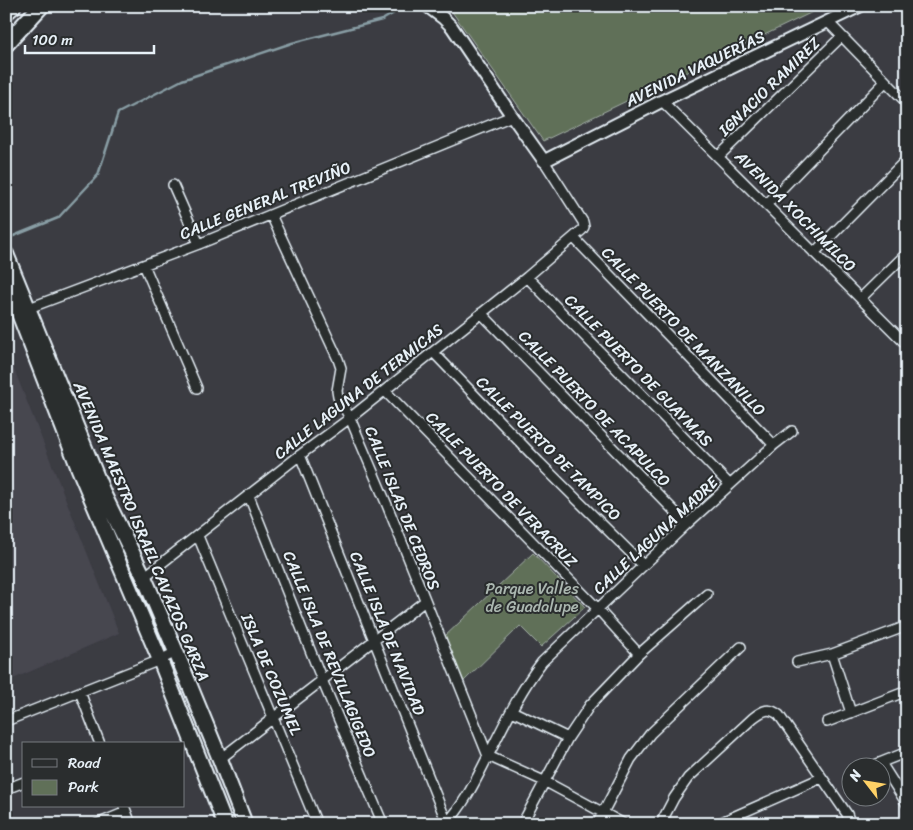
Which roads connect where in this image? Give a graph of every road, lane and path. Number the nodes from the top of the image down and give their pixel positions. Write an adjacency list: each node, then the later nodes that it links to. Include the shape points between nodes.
1 (13, 6): 5 (main road)
2 (41, 6): 8 (main road)
3 (860, 6): 6 (street, AVENIDA VAQUERÍAS)
4 (432, 9): 12 (street, via 452,27)
5 (6, 12)
6 (828, 22): 7 (street); 10 (street, AVENIDA VAQUERÍAS)
7 (841, 37): 9 (street); 13 (street, IGNACIO RAMIREZ)
8 (6, 44)
9 (885, 82): 11 (street); 17 (street)
10 (662, 101): 13 (street, AVENIDA XOCHIMILCO); 15 (street, AVENIDA VAQUERÍAS)
11 (907, 103)
12 (512, 116): 15 (street); 18 (street, CALLE GENERAL TREVIÑO)
13 (718, 156): 17 (street, AVENIDA XOCHIMILCO)
14 (907, 159): 21 (street)
15 (544, 161): 19 (street, CALLE LAGUNA DE TERMICAS, via 584,224)
16 (173, 185): 20 (street)
17 (766, 205): 21 (street, AVENIDA XOCHIMILCO)
18 (271, 215): 20 (street, CALLE GENERAL TREVIÑO); 34 (street, CALLE ISLAS DE CEDROS, via 338,359 341,368 338,397)
19 (574, 238): 25 (street, CALLE LAGUNA DE TERMICAS); 36 (street, CALLE PUERTO DE MANZANILLO)
20 (200, 244): 24 (street, CALLE GENERAL TREVIÑO)
21 (814, 253): 27 (street, AVENIDA XOCHIMILCO)
22 (907, 253): 27 (street)
23 (7, 255): 28 (main road, AVENIDA MAESTRO ISRAEL CAVAZOS GARZA)
24 (144, 265): 28 (street, CALLE GENERAL TREVIÑO); 32 (street)
25 (528, 277): 29 (street, CALLE LAGUNA DE TERMICAS); 38 (street, CALLE PUERTO DE GUAYMAS)
26 (6, 280): 53 (main road, AVENIDA MAESTRO ISRAEL CAVAZOS GARZA, via 78,469)
27 (861, 298): 30 (street, AVENIDA XOCHIMILCO)
28 (29, 308): 43 (main road, AVENIDA MAESTRO ISRAEL CAVAZOS GARZA, via 104,496)
29 (481, 313): 31 (street, CALLE LAGUNA DE TERMICAS); 40 (street, CALLE PUERTO DE ACAPULCO)
30 (907, 345)
31 (433, 352): 33 (street, CALLE LAGUNA DE TERMICAS); 42 (street, CALLE PUERTO DE TAMPICO)
32 (197, 388)
33 (385, 391): 34 (street, CALLE LAGUNA DE TERMICAS); 46 (street, CALLE PUERTO DE VERACRUZ)
34 (350, 418): 37 (street, CALLE LAGUNA DE TERMICAS); 45 (street, CALLE ISLAS DE CEDROS)
35 (792, 431): 36 (street, CALLE LAGUNA MADRE)
36 (774, 445): 38 (street, CALLE LAGUNA MADRE)
37 (300, 455): 39 (street, CALLE LAGUNA DE TERMICAS); 48 (street, CALLE ISLA DE NAVIDAD)
38 (730, 485): 40 (street, CALLE LAGUNA MADRE)
39 (249, 496): 41 (street, CALLE LAGUNA DE TERMICAS); 55 (street, CALLE ISLA DE REVILLAGIGEDO)
40 (687, 524): 42 (street, CALLE LAGUNA MADRE)
41 (198, 536): 43 (street, CALLE LAGUNA DE TERMICAS); 60 (street, ISLA DE COZUMEL)
42 (643, 565): 46 (street, CALLE LAGUNA MADRE)
43 (144, 577): 50 (main road, AVENIDA MAESTRO ISRAEL CAVAZOS GARZA)
44 (707, 594): 51 (street)
45 (425, 601): 48 (street); 66 (street, CALLE ISLAS DE CEDROS)
46 (598, 609): 51 (street, CALLE PUERTO DE VERACRUZ); 58 (street, CALLE LAGUNA MADRE, via 542,662)
47 (907, 626): 52 (street)
48 (374, 642): 55 (street); 84 (street, CALLE ISLA DE NAVIDAD)
49 (741, 647): 76 (street, via 650,734 630,759)
50 (176, 652): 53 (street); 67 (main road, AVENIDA MAESTRO ISRAEL CAVAZOS GARZA)
51 (639, 654): 63 (street, via 590,705)
52 (832, 654): 54 (street); 59 (street)
53 (160, 660): 57 (street); 80 (main road, AVENIDA MAESTRO ISRAEL CAVAZOS GARZA)
54 (797, 662)
55 (322, 680): 60 (street); 83 (street, CALLE ISLA DE REVILLAGIGEDO)
56 (907, 691): 59 (street)
57 (80, 692): 61 (street); 64 (street)
58 (512, 711): 63 (street); 66 (street, CALLE LAGUNA MADRE)
59 (851, 713): 62 (street)
60 (274, 717): 67 (street); 82 (street, ISLA DE COZUMEL)
61 (6, 721)
62 (827, 722)
63 (568, 738): 71 (street)
64 (99, 742)
65 (907, 752): 68 (street)
66 (488, 756): 71 (street); 84 (street, CALLE LAGUNA MADRE, via 470,792)
67 (220, 759): 81 (main road, AVENIDA MAESTRO ISRAEL CAVAZOS GARZA)
68 (890, 759)
69 (821, 778): 77 (street, via 779,716 767,709 688,778); 88 (street); 89 (street, via 847,814)
70 (890, 778): 74 (street)
71 (546, 782): 76 (street); 85 (street)
72 (22, 783): 73 (street)
73 (6, 789)
74 (907, 804)
75 (125, 809): 78 (street); 79 (street)
76 (603, 812): 86 (street); 87 (street)
77 (663, 819)
78 (97, 824)
79 (130, 824)
80 (225, 824)
81 (245, 824)
82 (317, 824)
83 (383, 824)
84 (446, 824)
85 (522, 824)
86 (597, 824)
87 (624, 824)
88 (717, 824)
89 (847, 824)

